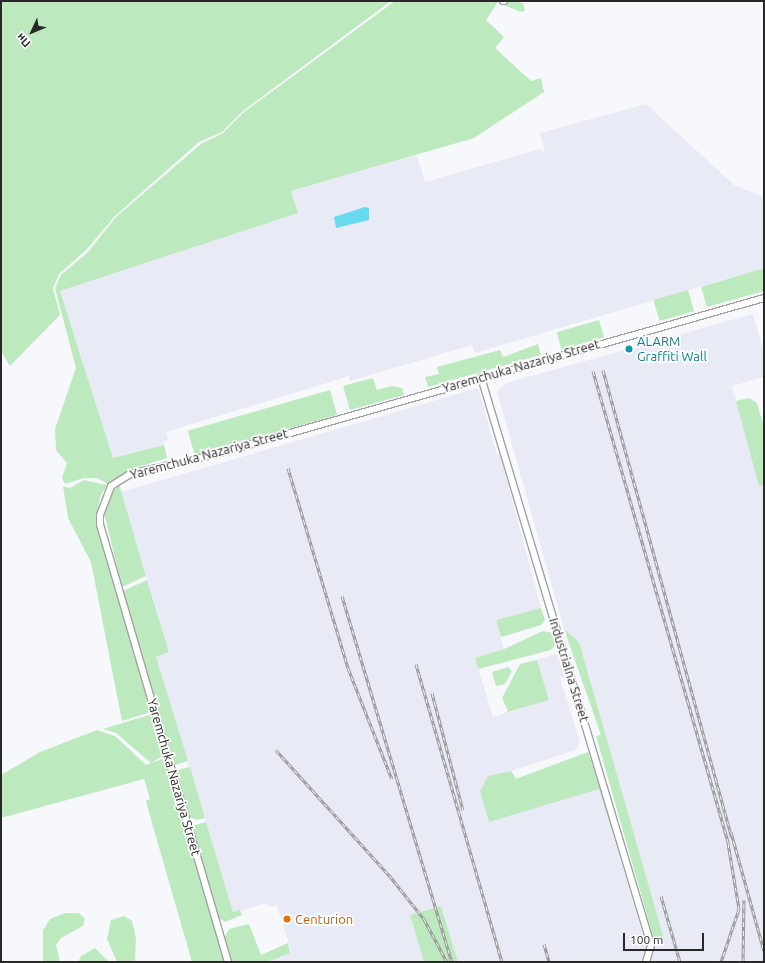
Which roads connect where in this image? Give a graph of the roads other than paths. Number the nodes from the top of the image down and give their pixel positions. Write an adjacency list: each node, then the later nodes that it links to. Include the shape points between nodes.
1 (764, 298): 2 (street, Yaremchuka Nazariya Street)
2 (481, 377): 3 (street, Yaremchuka Nazariya Street, via 217,454 130,474 111,486 106,495 100,520 108,556); 4 (street, Industrialna Street, via 643,916 651,945)
3 (228, 962)
4 (646, 962)

